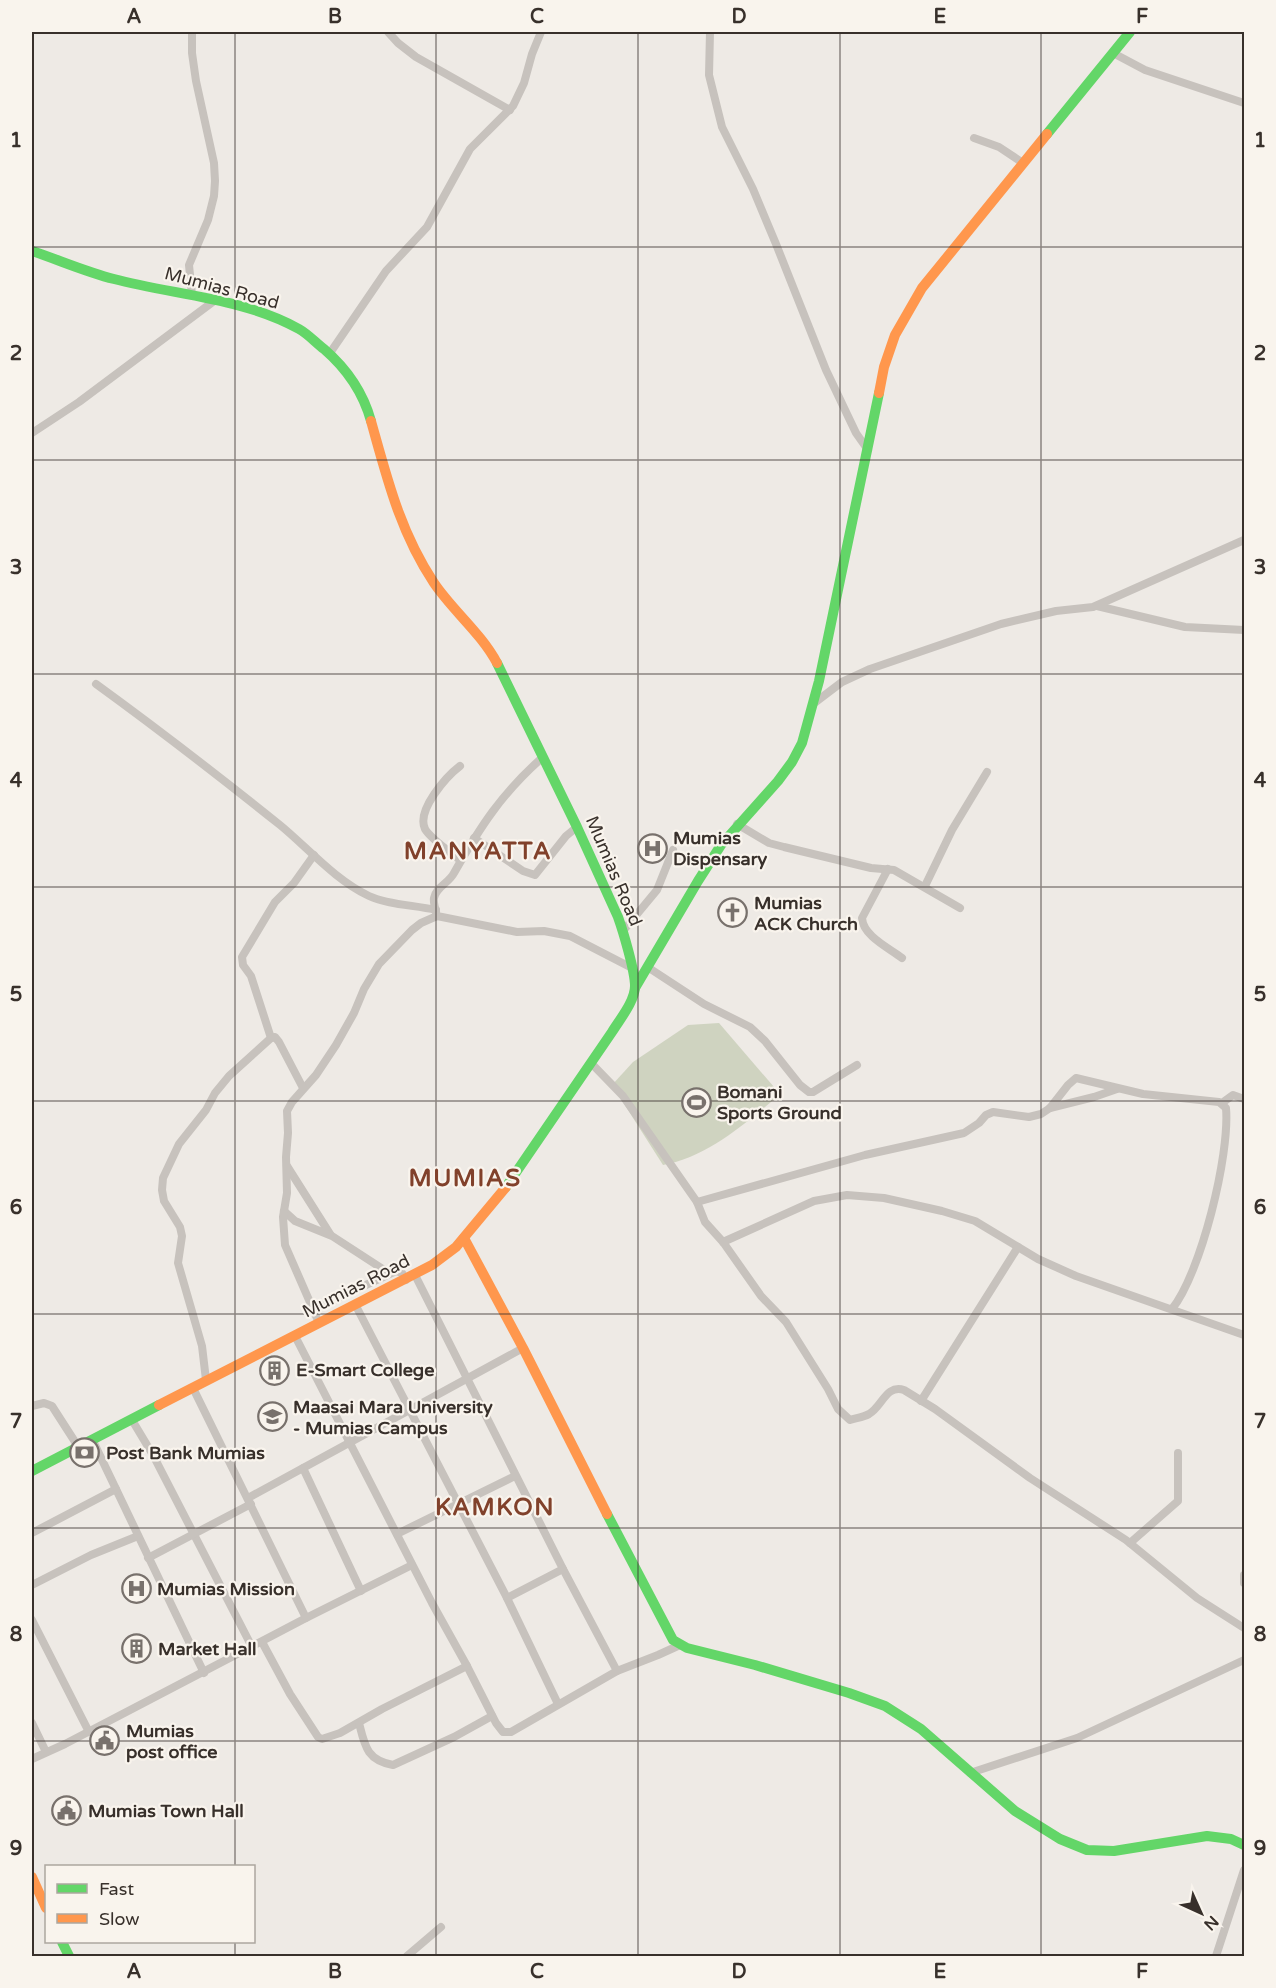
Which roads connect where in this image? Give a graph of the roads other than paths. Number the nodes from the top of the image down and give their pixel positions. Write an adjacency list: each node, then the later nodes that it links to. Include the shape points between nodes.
1 (192, 32): 12 (street, via 194,70 215,181 208,220 189,265)
2 (387, 32): 8 (street, via 416,57)
3 (541, 32): 8 (street, via 524,83)
4 (710, 32): 16 (street, via 709,75 722,126 776,244 826,370)
5 (1126, 34): 6 (street)
6 (1113, 53): 7 (street, via 1145,70); 10 (street)
7 (1245, 103)
8 (510, 110): 14 (street, via 470,149 427,227 381,278)
9 (974, 138): 10 (street, via 999,147)
10 (1023, 163): 16 (street, via 922,288 903,319 884,367)
11 (32, 251): 12 (street, Mumias Road, via 114,279)
12 (192, 295): 13 (street, Mumias Road)
13 (214, 301): 14 (street, Mumias Road, via 288,323); 15 (street)
14 (330, 353): 22 (street, Mumias Road, via 350,375 367,408 393,501 416,554 495,660)
15 (32, 433)
16 (868, 450): 21 (street)
17 (1245, 540): 18 (street)
18 (1095, 606): 19 (street, via 1185,627); 21 (street, via 1001,624 870,669 843,682)
19 (1245, 630)
20 (96, 684): 29 (street, via 180,746)
21 (813, 704): 25 (street, via 799,750 771,789)
22 (543, 757): 26 (street, Mumias Road); 27 (street, via 511,787)
23 (460, 766): 30 (street, via 434,793 424,825)
24 (987, 772): 32 (street, via 952,830)
25 (737, 824): 31 (street, via 776,845); 38 (street, via 703,872)
26 (577, 827): 27 (street, via 535,875); 35 (street, Mumias Road)
27 (474, 838): 30 (street)
28 (673, 850): 35 (street, via 657,890)
29 (314, 855): 34 (street, via 370,896); 40 (street, via 276,902 242,957)
30 (460, 860): 34 (street, via 434,897)
31 (888, 869): 32 (street); 36 (street, via 862,922 870,934)
32 (925, 886): 33 (street)
33 (960, 908)
34 (436, 913): 37 (street, via 503,930 570,936); 43 (street, via 412,930 379,964 336,1046)
35 (623, 931): 37 (street, Mumias Road)
36 (902, 958)
37 (632, 968): 39 (street, Mumias Road)
38 (649, 968): 39 (street); 42 (street, via 704,1004 750,1027 809,1092)
39 (635, 988): 41 (street, Mumias Road)
40 (271, 1038): 43 (street, via 279,1042); 65 (street, via 215,1093 179,1144 163,1178 164,1202 182,1236 178,1263 202,1346)
41 (591, 1063): 49 (street, via 623,1096); 52 (street, Mumias Road, via 495,1203)
42 (857, 1065)
43 (303, 1088): 48 (street, via 287,1111)
44 (1118, 1088): 46 (street); 47 (street); 47 (street, via 1076,1078)
45 (1245, 1099): 46 (street, via 1233,1095)
46 (1222, 1103): 59 (street, via 1226,1124 1216,1191 1190,1280)
47 (1050, 1108): 49 (street, via 1029,1117 993,1112 964,1133 865,1155)
48 (286, 1165): 50 (street); 51 (street)
49 (698, 1202): 53 (street, via 705,1222)
50 (284, 1211): 51 (street, via 295,1221); 58 (street, via 285,1245)
51 (332, 1236): 55 (street)
52 (464, 1238): 56 (street, Mumias Road, via 442,1258); 63 (street)
53 (723, 1242): 54 (street, via 814,1201 848,1195 942,1210 975,1221); 67 (street, via 761,1296 786,1322 838,1409 850,1420 871,1413 891,1390 898,1388)
54 (1018, 1246): 59 (street, via 1076,1276); 67 (street)
55 (389, 1273): 56 (street, via 399,1271); 58 (street)
56 (410, 1277): 57 (street, Mumias Road); 64 (street)
57 (356, 1306): 60 (street, Mumias Road); 69 (street)
58 (314, 1309): 60 (street)
59 (1172, 1309): 61 (street)
60 (319, 1323): 62 (street, Mumias Road)
61 (1245, 1335)
62 (295, 1336): 65 (street, Mumias Road); 72 (street)
63 (523, 1348): 64 (street); 98 (street, via 656,1610)
64 (467, 1379): 69 (street); 77 (street)
65 (206, 1380): 66 (street, Mumias Road)
66 (193, 1388): 70 (street, Mumias Road); 79 (street)
67 (921, 1401): 85 (street)
68 (32, 1406): 73 (street, via 52,1406)
69 (410, 1410): 72 (street); 80 (street)
70 (132, 1420): 71 (street, Mumias Road); 82 (street)
71 (93, 1441): 73 (street, Mumias Road); 78 (street)
72 (351, 1443): 75 (street); 83 (street)
73 (79, 1448): 76 (street, Mumias Road)
74 (1178, 1453): 85 (street, via 1178,1501)
75 (303, 1468): 79 (street); 92 (street)
76 (32, 1471)
77 (515, 1476): 80 (street); 88 (street)
78 (116, 1489): 81 (street); 84 (street)
79 (249, 1501): 82 (street); 94 (street)
80 (459, 1504): 83 (street); 93 (street)
81 (32, 1533)
82 (194, 1534): 86 (street); 99 (street)
83 (397, 1534): 87 (street)
84 (138, 1536): 86 (street); 91 (street)
85 (1130, 1543): 96 (street, via 1197,1598)
86 (148, 1558): 103 (street)
87 (412, 1565): 92 (street); 101 (street)
88 (562, 1569): 93 (street); 102 (street)
89 (1245, 1575): 90 (street)
90 (1245, 1583)
91 (32, 1585)
92 (361, 1591): 94 (street)
93 (507, 1598): 104 (street)
94 (306, 1618): 97 (street)
95 (32, 1620): 108 (street)
96 (1245, 1628)
97 (262, 1642): 99 (street); 107 (street, via 320,1738 334,1736)
98 (680, 1645): 102 (street); 111 (street, via 869,1699 910,1722)
99 (252, 1647): 103 (street)
100 (1245, 1659): 111 (street, via 1077,1738)
101 (467, 1666): 105 (street); 107 (street)
102 (617, 1671): 104 (street)
103 (204, 1673): 108 (street)
104 (558, 1704): 105 (street, via 508,1733 500,1730)
105 (492, 1716): 107 (street, via 393,1765 380,1762 369,1753)
106 (32, 1723): 109 (street)
107 (359, 1723)
108 (89, 1732): 109 (street)
109 (46, 1752): 110 (street)
110 (32, 1759)
111 (970, 1773): 112 (street, via 1015,1811 1060,1839 1087,1850 1114,1851 1208,1836)
112 (1245, 1845)
113 (1245, 1870): 118 (street)
114 (32, 1877): 115 (street)
115 (45, 1906)
116 (441, 1927): 117 (street)
117 (407, 1956)
118 (1216, 1956)

